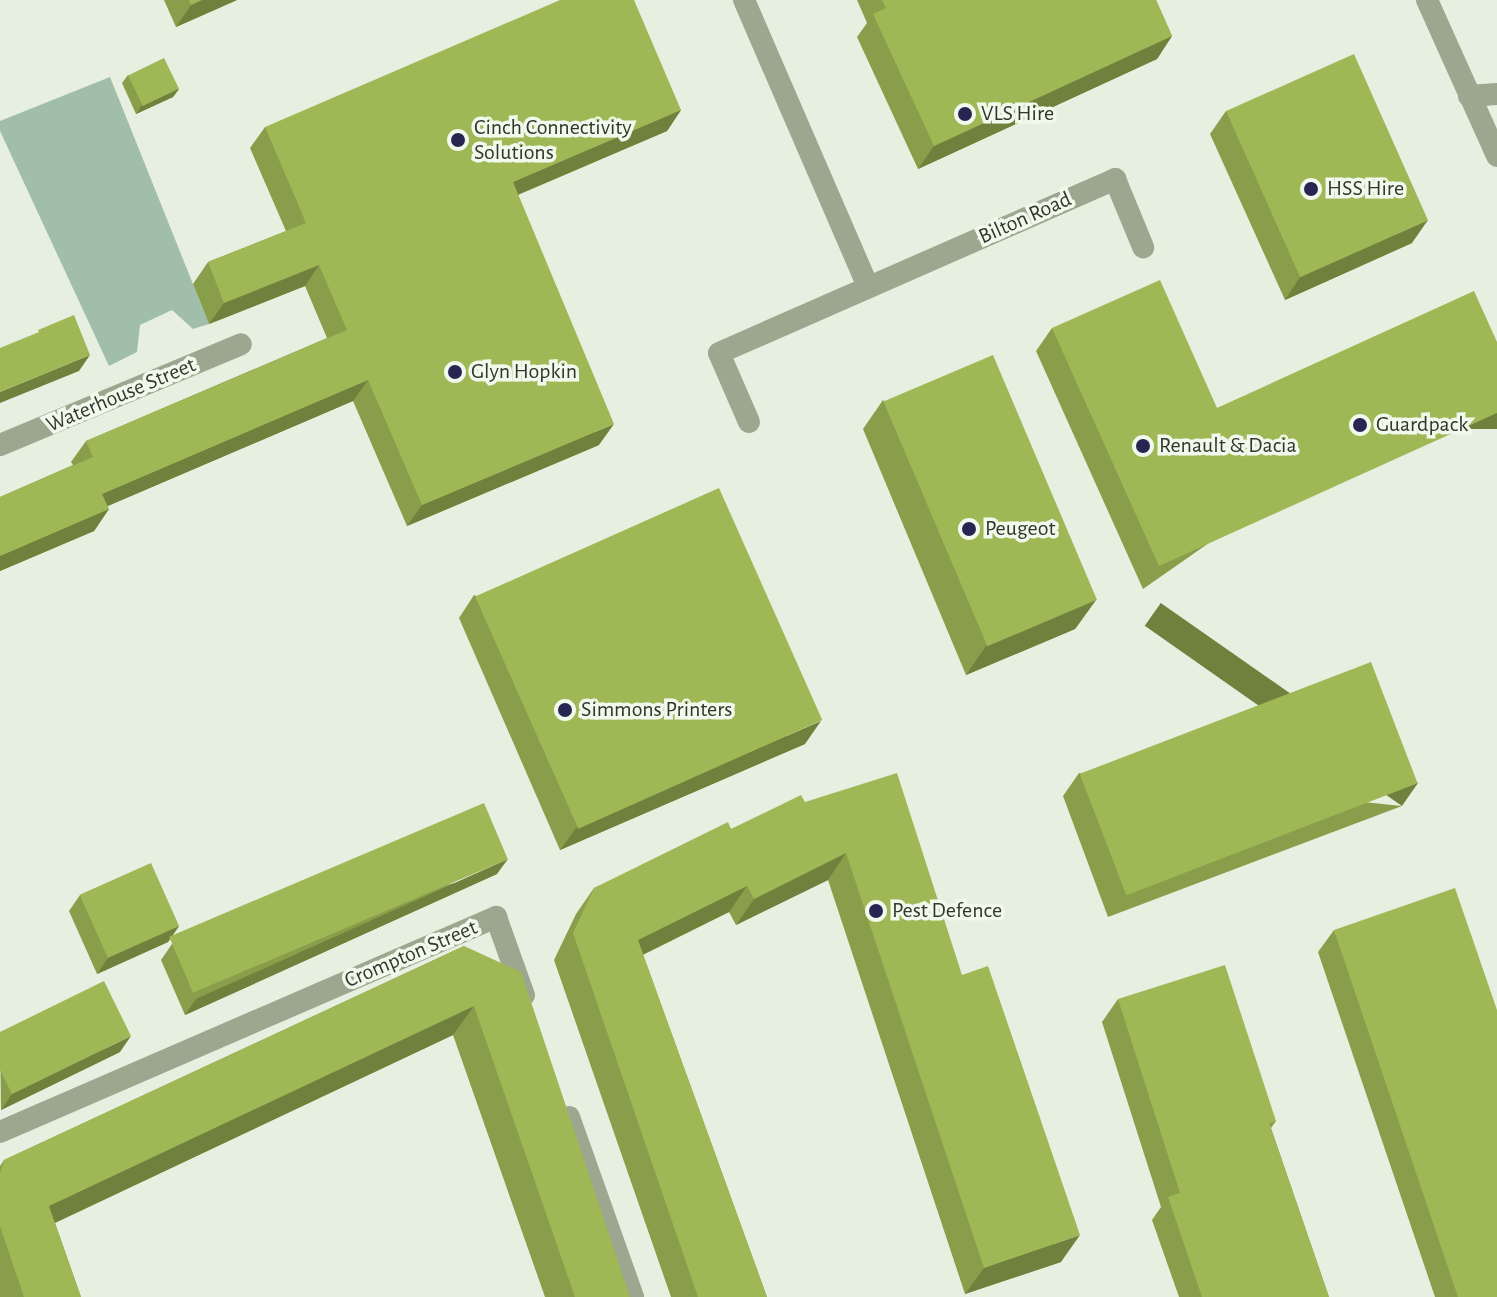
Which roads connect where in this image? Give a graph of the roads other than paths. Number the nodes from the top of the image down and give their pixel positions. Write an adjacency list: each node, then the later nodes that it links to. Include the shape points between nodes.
1 (744, 0): 7 (street)
2 (1427, 0): 4 (street)
3 (1497, 94): 4 (street)
4 (1469, 96): 5 (street)
5 (1497, 156)
6 (1143, 247): 7 (street, Bilton Road, via 1115,179)
7 (868, 287): 9 (street, Bilton Road, via 719,353)
8 (241, 344): 10 (street, Waterhouse Street)
9 (749, 422)
10 (0, 445)
11 (532, 1018): 13 (street, Crompton Street, via 496,917)
12 (559, 1092): 14 (street)
13 (0, 1132)
14 (633, 1297)

